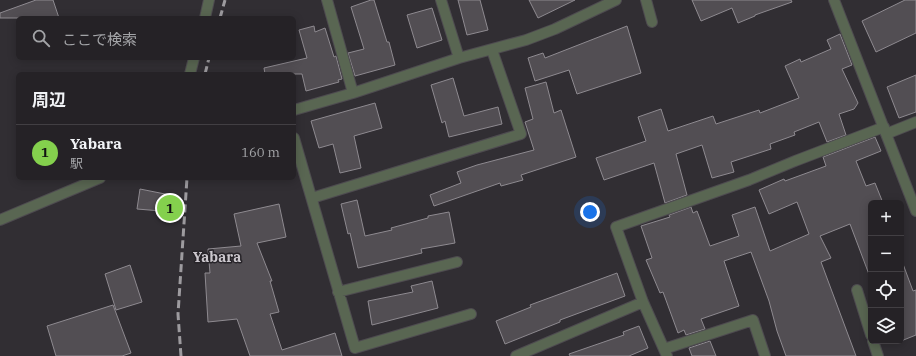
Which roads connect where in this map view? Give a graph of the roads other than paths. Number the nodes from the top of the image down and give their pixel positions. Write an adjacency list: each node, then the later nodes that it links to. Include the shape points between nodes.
1 (210, 0): 7 (street)
2 (327, 0): 13 (street)
3 (441, 0): 10 (street)
4 (616, 0): 9 (street, via 555,29)
5 (646, 0): 8 (street)
6 (834, 0): 16 (street)
7 (206, 16)
8 (652, 22)
9 (492, 50): 10 (street); 19 (street, via 521,134)
10 (459, 58): 13 (street)
11 (194, 60): 12 (street)
12 (190, 72)
13 (353, 93): 14 (street)
14 (296, 109)
15 (916, 122): 16 (street)
16 (885, 130): 20 (street); 25 (street, via 616,227)
17 (296, 145): 19 (street)
18 (95, 180): 21 (street)
19 (312, 198): 24 (street)
20 (916, 211)
21 (0, 220)
22 (457, 262): 24 (street)
23 (857, 290): 27 (street)
24 (338, 292): 26 (street, via 355,348)
25 (643, 302): 29 (street); 30 (street)
26 (471, 314)
27 (868, 325)
28 (874, 344): 32 (street)
29 (666, 352): 31 (street, via 754,320)
30 (516, 356)
31 (765, 356)
32 (878, 356)

